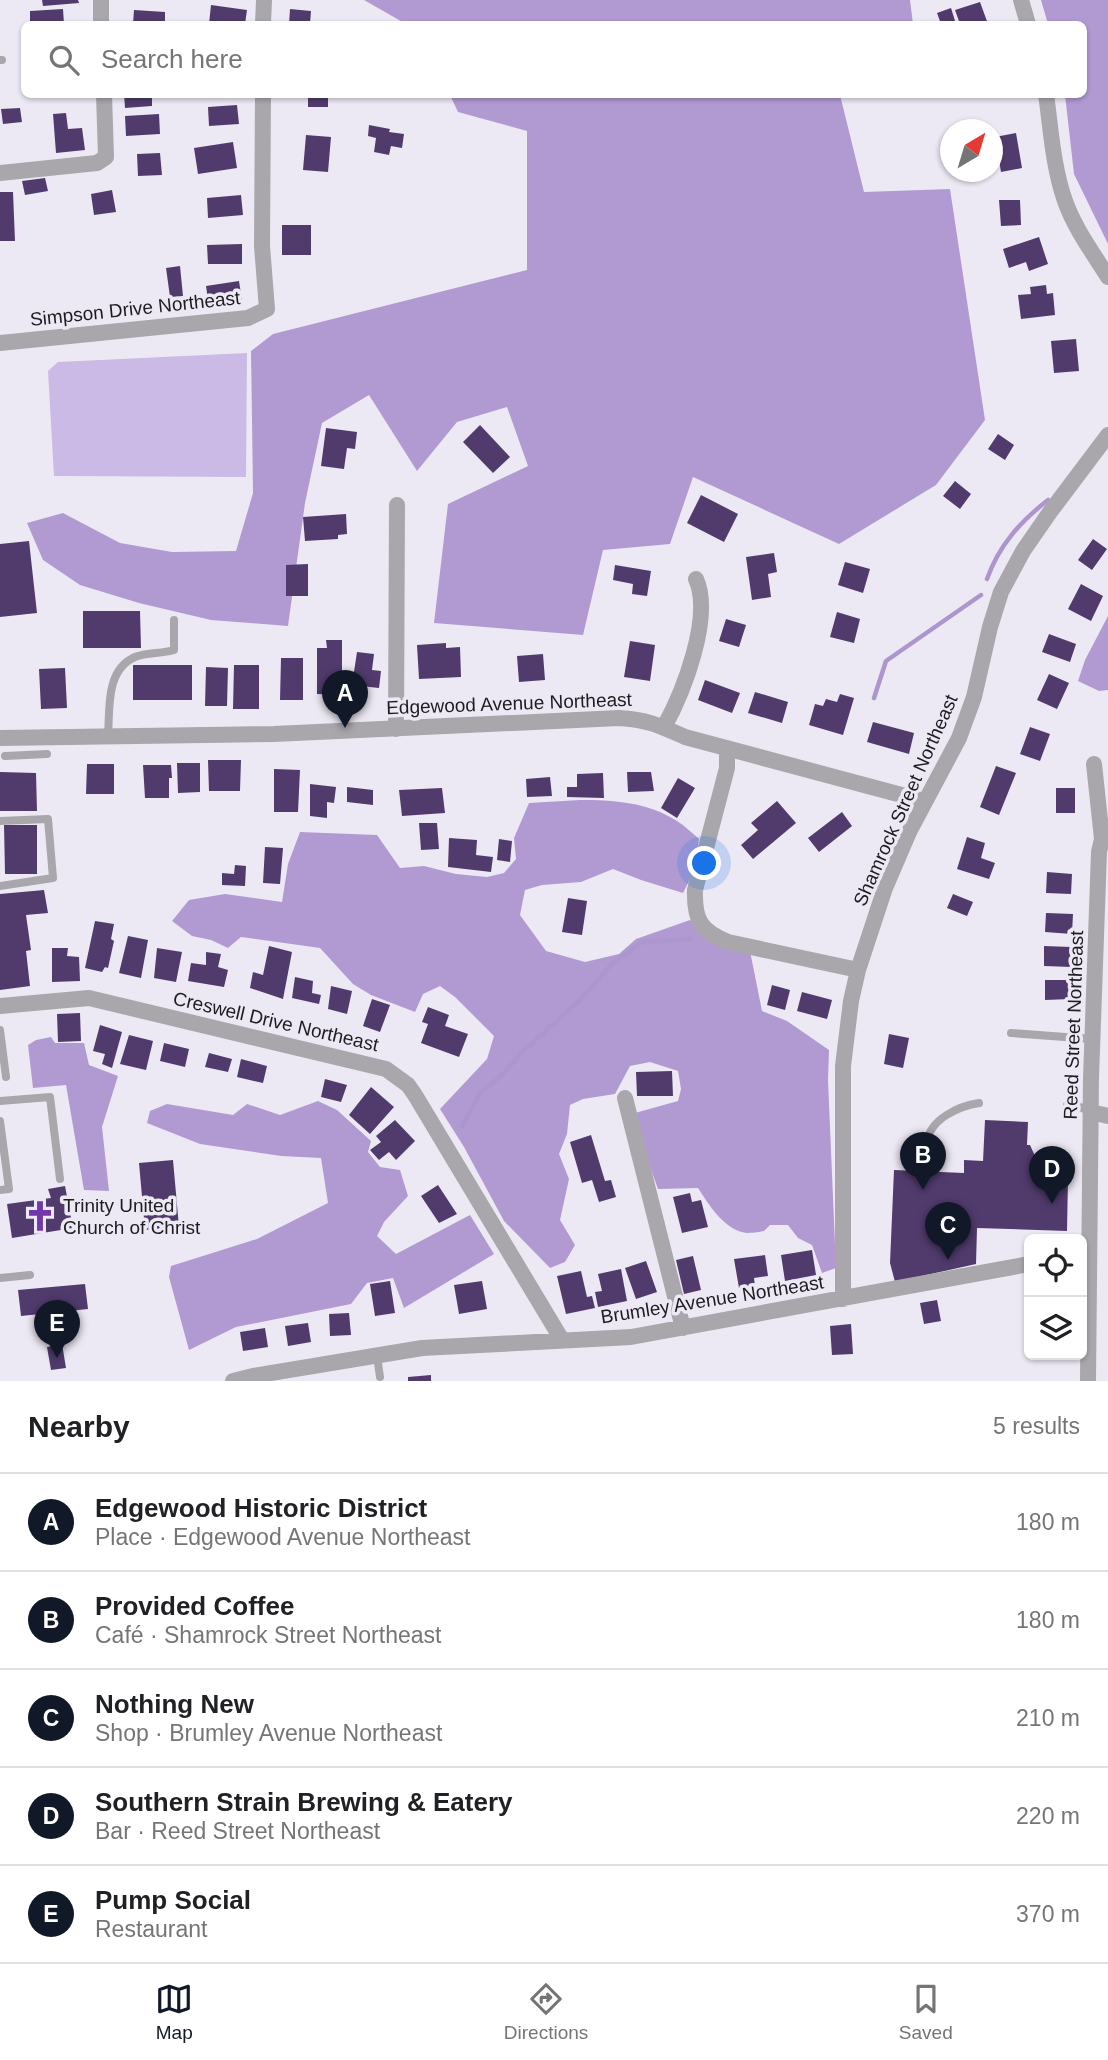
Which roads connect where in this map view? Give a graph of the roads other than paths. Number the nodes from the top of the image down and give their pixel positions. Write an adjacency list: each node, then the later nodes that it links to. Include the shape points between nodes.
1 (101, 0): 4 (street)
2 (264, 0): 5 (street)
3 (1021, 0): 6 (street)
4 (102, 21)
5 (263, 21)
6 (1027, 21)
7 (104, 98): 10 (street, via 106,157 97,163)
8 (263, 98): 12 (street, Simpson Drive Northeast, via 262,246 267,309 248,318)
9 (1047, 98): 11 (street, via 1056,170 1066,203)
10 (0, 173)
11 (1108, 277)
12 (0, 343)
13 (1108, 435): 25 (street, Shamrock Street Northeast, via 1023,551 1001,592 974,697 951,755)
14 (397, 505): 18 (street)
15 (696, 579): 17 (street, via 702,602 698,631 685,682)
16 (174, 620): 19 (lane, via 174,650 135,658 120,669 111,688)
17 (664, 727): 18 (street, Edgewood Avenue Northeast, via 642,719 619,718); 21 (street, Edgewood Avenue Northeast)
18 (396, 729): 19 (street, Edgewood Avenue Northeast)
19 (108, 736): 20 (street, Edgewood Avenue Northeast)
20 (3, 738): 23 (lane)
21 (727, 748): 25 (street, Edgewood Avenue Northeast); 29 (street, via 727,768 695,890 698,919 715,937 729,942)
22 (47, 754): 23 (lane)
23 (3, 756)
24 (1094, 764): 27 (street, Reed Street Northeast)
25 (924, 801): 29 (street, Shamrock Street Northeast, via 885,888)
26 (0, 821): 28 (lane, via 48,819 53,878)
27 (1105, 834): 33 (street, Reed Street Northeast, via 1099,852)
28 (0, 886)
29 (858, 970): 50 (street, Shamrock Street Northeast, via 843,1066)
30 (0, 1006): 52 (street, Creswell Drive Northeast, via 89,998 386,1069 415,1095)
31 (0, 1030): 34 (lane)
32 (1010, 1033): 33 (lane)
33 (1092, 1039): 39 (street, Reed Street Northeast)
34 (6, 1077)
35 (625, 1098): 51 (street)
36 (0, 1101): 43 (lane, via 50,1097)
37 (979, 1103): 42 (lane, via 953,1111 931,1129)
38 (1066, 1105): 39 (lane)
39 (1091, 1112): 40 (street); 45 (street, Reed Street Northeast)
40 (1108, 1116)
41 (0, 1121): 44 (lane, via 9,1189)
42 (927, 1142)
43 (60, 1179)
44 (0, 1190)
45 (1087, 1234)
46 (1024, 1266): 50 (street, Brumley Avenue Northeast)
47 (30, 1275): 48 (lane)
48 (0, 1278)
49 (1087, 1297): 56 (street, Reed Street Northeast)
50 (843, 1299): 51 (street, Brumley Avenue Northeast)
51 (683, 1328): 52 (street, Brumley Avenue Northeast, via 631,1337)
52 (562, 1340): 53 (street, Brumley Avenue Northeast, via 422,1348)
53 (377, 1356): 54 (lane); 55 (street, Brumley Avenue Northeast)
54 (380, 1377)
55 (233, 1381)
56 (1088, 1381)

